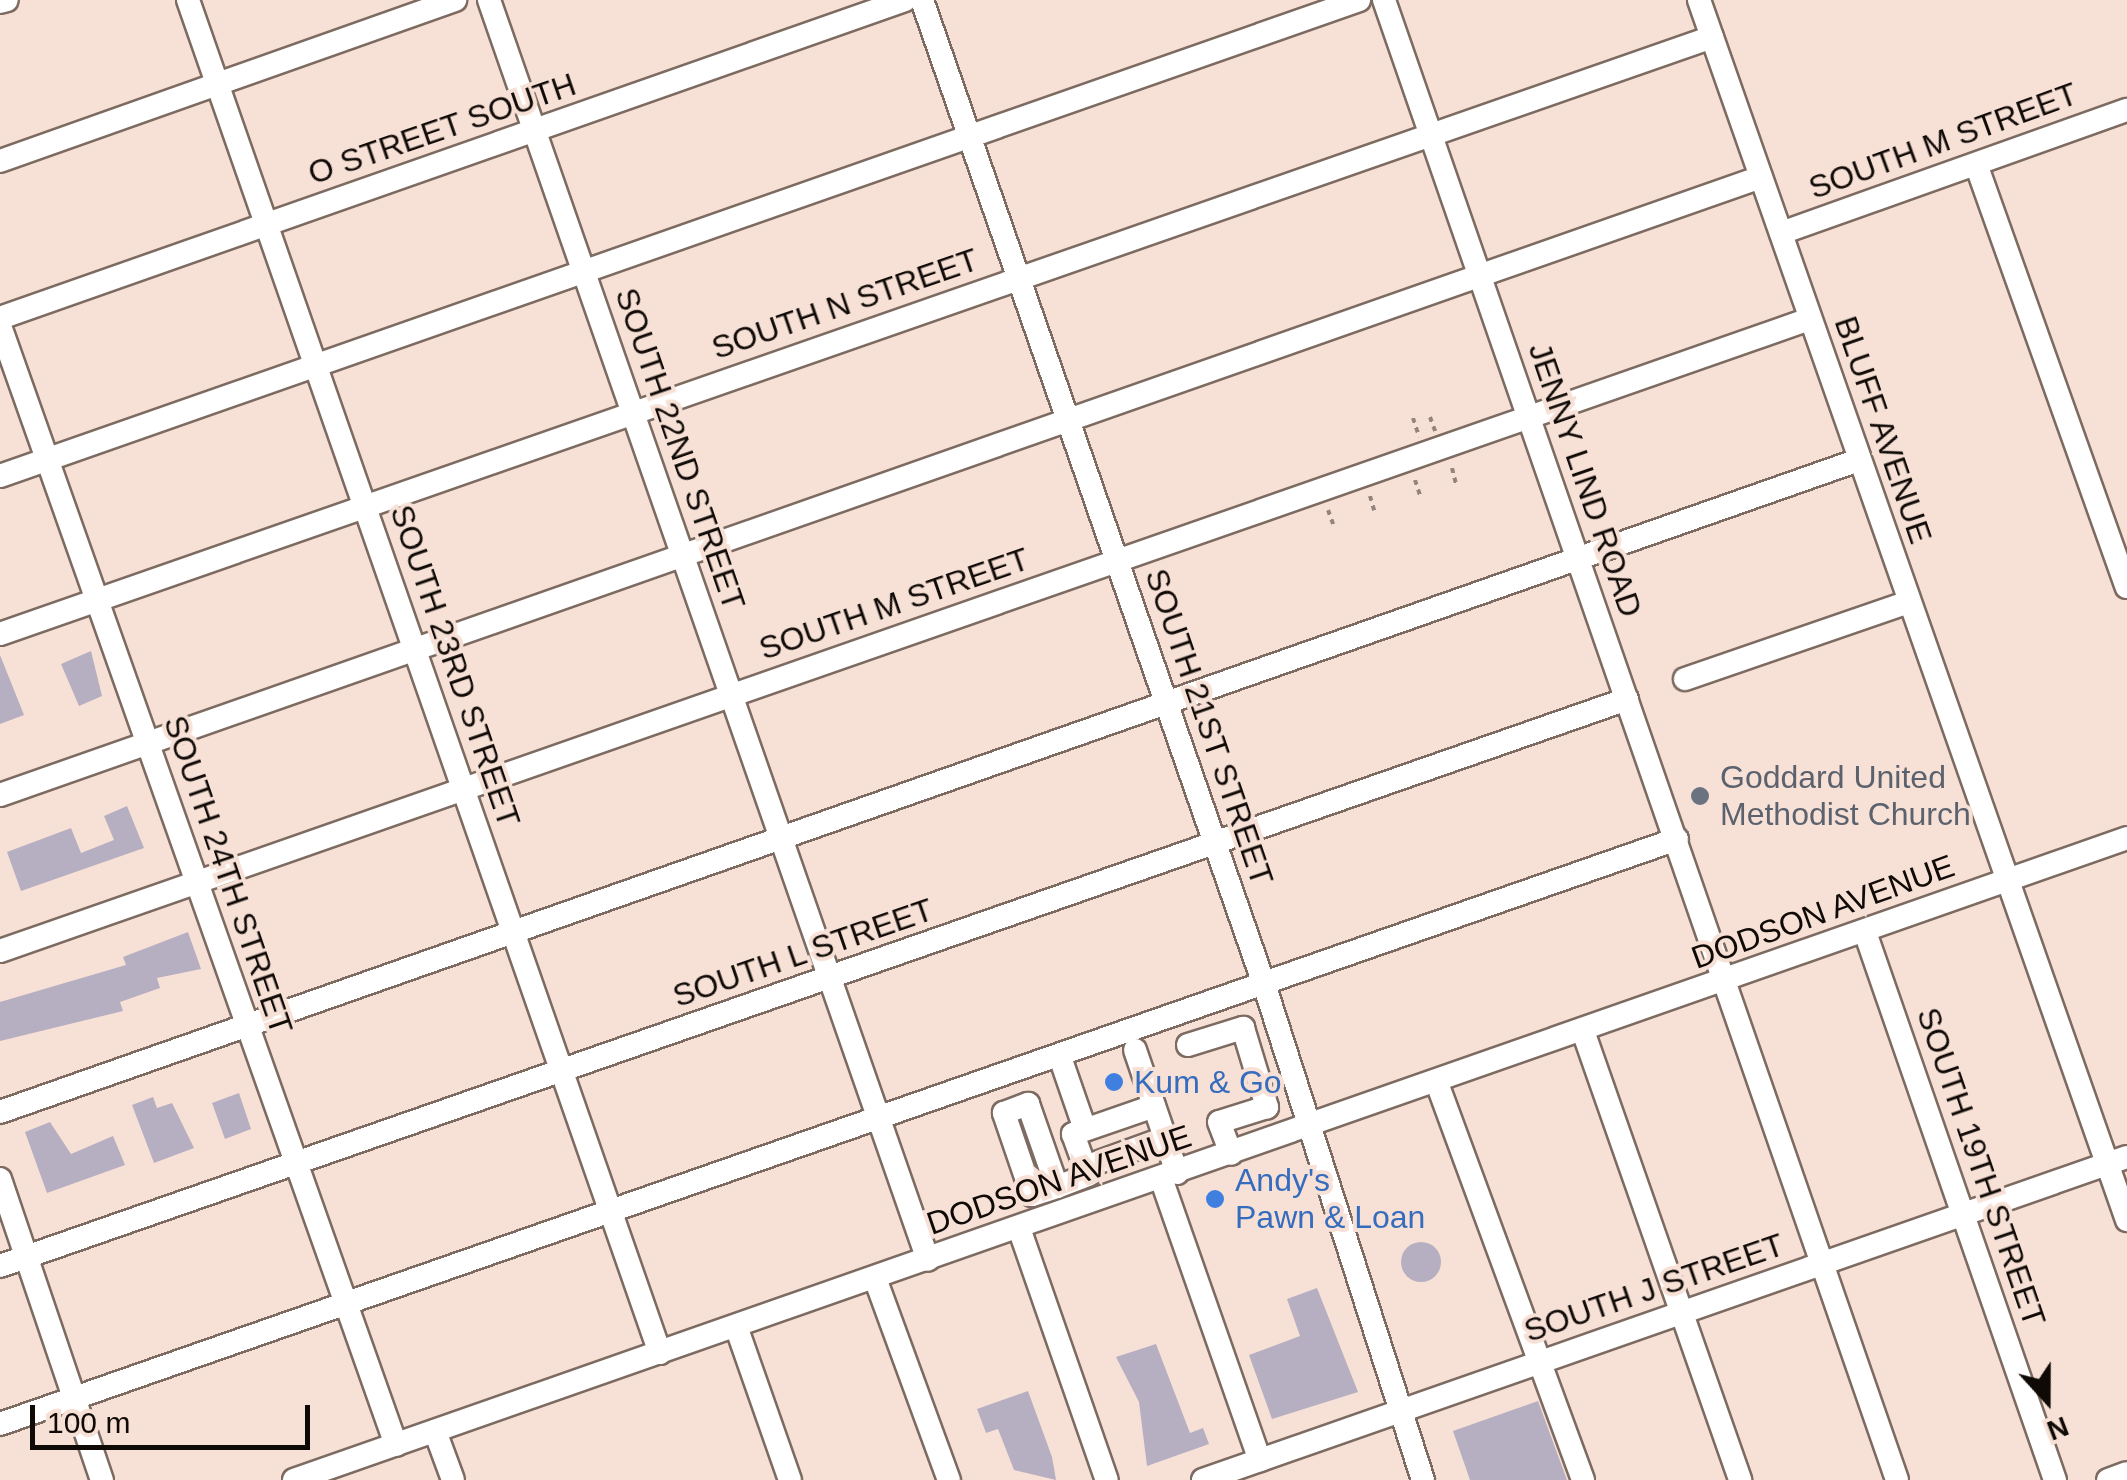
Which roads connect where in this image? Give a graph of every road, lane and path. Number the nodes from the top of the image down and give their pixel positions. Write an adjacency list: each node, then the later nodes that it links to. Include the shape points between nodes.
1 (188, 0): 10 (street, SOUTH 23RD STREET)
2 (454, 0): 10 (street)
3 (489, 0): 12 (street, SOUTH 22ND STREET)
4 (906, 0): 12 (street, O STREET SOUTH)
5 (922, 0): 14 (street, SOUTH 21ST STREET)
6 (1360, 0): 14 (street)
7 (1384, 0): 13 (street, JENNY LIND ROAD)
8 (1700, 0): 9 (street, BLUFF AVENUE)
9 (1712, 36): 13 (street, SOUTH N STREET); 17 (street, BLUFF AVENUE)
10 (218, 88): 15 (street); 18 (street, SOUTH 23RD STREET)
11 (2127, 110): 16 (street, SOUTH M STREET)
12 (534, 132): 18 (street, O STREET SOUTH); 20 (street, SOUTH 22ND STREET)
13 (1430, 134): 21 (street, SOUTH N STREET); 22 (street, JENNY LIND ROAD)
14 (969, 136): 20 (street); 21 (street, SOUTH 21ST STREET)
15 (0, 161)
16 (1976, 164): 19 (street, SOUTH M STREET); 39 (street)
17 (1761, 177): 19 (street, BLUFF AVENUE); 22 (street)
18 (266, 225): 23 (street, O STREET SOUTH); 26 (street, SOUTH 23RD STREET)
19 (1781, 234): 24 (street, BLUFF AVENUE)
20 (584, 275): 26 (street); 27 (street, SOUTH 22ND STREET)
21 (1018, 278): 27 (street, SOUTH N STREET); 29 (street, SOUTH 21ST STREET)
22 (1481, 279): 28 (street, JENNY LIND ROAD); 29 (street)
23 (0, 318)
24 (1810, 319): 28 (street, SOUTH M STREET); 31 (street, BLUFF AVENUE)
25 (0, 326): 30 (street, SOUTH 24TH STREET)
26 (316, 366): 30 (street); 35 (street, SOUTH 23RD STREET)
27 (632, 413): 35 (street, SOUTH N STREET); 36 (street, SOUTH 22ND STREET)
28 (1528, 417): 37 (street, JENNY LIND ROAD); 38 (street, SOUTH M STREET)
29 (1068, 423): 36 (street); 38 (street, SOUTH 21ST STREET)
30 (47, 460): 33 (street); 40 (street, SOUTH 24TH STREET)
31 (1859, 460): 37 (street); 41 (street, BLUFF AVENUE)
32 (1452, 468): 34 (path)
33 (0, 476)
34 (1456, 484)
35 (366, 506): 40 (street, SOUTH N STREET); 43 (street, SOUTH 23RD STREET)
36 (682, 556): 43 (street); 45 (street, SOUTH 22ND STREET)
37 (1578, 559): 46 (street, JENNY LIND ROAD); 47 (street)
38 (1116, 561): 45 (street, SOUTH M STREET); 47 (street, SOUTH 21ST STREET)
39 (2127, 588)
40 (97, 600): 42 (street, SOUTH N STREET); 48 (street, SOUTH 24TH STREET)
41 (1908, 602): 44 (street); 55 (street, BLUFF AVENUE)
42 (0, 634)
43 (414, 648): 48 (street); 49 (street, SOUTH 23RD STREET)
44 (1685, 679)
45 (731, 695): 49 (street, SOUTH M STREET); 52 (street, SOUTH 22ND STREET)
46 (1628, 699): 53 (street, JENNY LIND ROAD); 54 (street, SOUTH L STREET)
47 (1166, 703): 52 (street); 54 (street, SOUTH 21ST STREET)
48 (147, 743): 50 (street); 56 (street, SOUTH 24TH STREET)
49 (463, 790): 56 (street, SOUTH M STREET); 57 (street, SOUTH 23RD STREET)
50 (0, 795)
51 (2127, 838): 55 (street, DODSON AVENUE)
52 (781, 839): 57 (street); 60 (street, SOUTH 22ND STREET)
53 (1677, 839): 61 (street, JENNY LIND ROAD); 62 (street)
54 (1215, 843): 60 (street, SOUTH L STREET); 62 (street, SOUTH 21ST STREET)
55 (2007, 881): 58 (street, DODSON AVENUE); 81 (street, BLUFF AVENUE)
56 (197, 883): 59 (street, SOUTH M STREET); 64 (street, SOUTH 24TH STREET)
57 (513, 932): 64 (street); 70 (street, SOUTH 23RD STREET)
58 (1865, 932): 61 (street, DODSON AVENUE); 88 (street, SOUTH 19TH STREET)
59 (0, 950)
60 (830, 978): 70 (street, SOUTH L STREET); 75 (street, SOUTH 22ND STREET)
61 (1727, 981): 66 (street, DODSON AVENUE); 94 (street, JENNY LIND ROAD)
62 (1265, 987): 63 (street, SOUTH 21ST STREET); 69 (street)
63 (1275, 1020): 65 (street); 76 (street, SOUTH 21ST STREET)
64 (247, 1026): 74 (street); 82 (street, SOUTH 24TH STREET)
65 (1243, 1028): 67 (street); 73 (street)
66 (1583, 1032): 71 (street, DODSON AVENUE); 98 (street)
67 (1188, 1046)
68 (1134, 1050): 72 (street)
69 (1060, 1057): 75 (street); 77 (street)
70 (562, 1072): 82 (street, SOUTH L STREET); 87 (street, SOUTH 23RD STREET)
71 (1437, 1082): 76 (street, DODSON AVENUE); 101 (street)
72 (1154, 1106): 77 (street); 78 (street)
73 (1266, 1106): 79 (street); 80 (street, via 1219,1122)
74 (0, 1112)
75 (878, 1119): 87 (street); 93 (street, SOUTH 22ND STREET)
76 (1309, 1127): 79 (street, DODSON AVENUE); 103 (street, SOUTH 21ST STREET)
77 (1085, 1130): 83 (street, via 1073,1134)
78 (1165, 1138): 83 (street); 84 (street)
79 (1277, 1138): 80 (street, DODSON AVENUE)
80 (1230, 1154): 84 (street, DODSON AVENUE)
81 (2117, 1160): 88 (street, SOUTH J STREET); 90 (street, BLUFF AVENUE)
82 (296, 1164): 92 (street, SOUTH L STREET); 97 (street, SOUTH 24TH STREET)
83 (1087, 1171): 86 (street); 89 (street, via 1049,1190)
84 (1169, 1175): 86 (street, DODSON AVENUE); 107 (street)
85 (0, 1179): 92 (street)
86 (1098, 1200): 89 (street, DODSON AVENUE)
87 (610, 1211): 97 (street); 100 (street, SOUTH 23RD STREET)
88 (1963, 1214): 94 (street, SOUTH J STREET); 120 (street, SOUTH 19TH STREET)
89 (1049, 1217): 91 (street, DODSON AVENUE)
90 (2127, 1220)
91 (1019, 1228): 93 (street, DODSON AVENUE); 114 (street)
92 (27, 1257): 95 (street, SOUTH L STREET); 102 (street)
93 (928, 1260): 96 (street, DODSON AVENUE)
94 (1826, 1263): 98 (street, SOUTH J STREET); 119 (street, JENNY LIND ROAD)
95 (0, 1266)
96 (875, 1278): 99 (street, DODSON AVENUE); 113 (street)
97 (346, 1305): 102 (street); 106 (street, SOUTH 24TH STREET)
98 (1682, 1313): 101 (street, SOUTH J STREET); 118 (street)
99 (736, 1326): 100 (street, DODSON AVENUE); 112 (street)
100 (660, 1353): 105 (street, DODSON AVENUE)
101 (1541, 1362): 103 (street, SOUTH J STREET); 117 (street)
102 (74, 1398): 104 (street); 109 (street)
103 (1400, 1412): 107 (street, SOUTH J STREET); 116 (street, SOUTH 21ST STREET)
104 (0, 1424)
105 (435, 1431): 106 (street, DODSON AVENUE); 111 (street)
106 (396, 1445): 110 (street, DODSON AVENUE)
107 (1260, 1460): 115 (street, SOUTH J STREET)
108 (2127, 1474): 121 (street)
109 (102, 1480)
110 (294, 1480)
111 (452, 1480)
112 (790, 1480)
113 (948, 1480)
114 (1107, 1480)
115 (1202, 1480)
116 (1423, 1480)
117 (1583, 1480)
118 (1740, 1480)
119 (1897, 1480)
120 (2055, 1480)
121 (2108, 1480)

